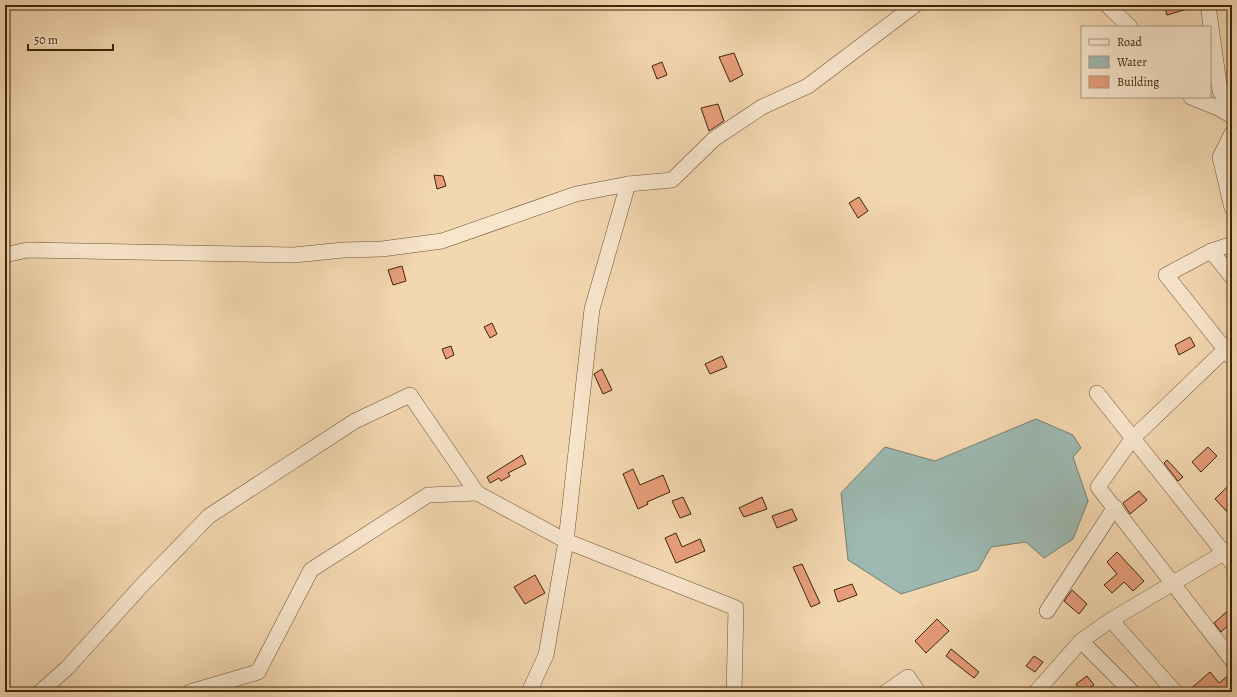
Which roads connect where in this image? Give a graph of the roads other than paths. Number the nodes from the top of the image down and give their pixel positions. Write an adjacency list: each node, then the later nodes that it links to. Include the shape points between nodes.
1 (916, 5): 11 (street, via 808,86 762,107 714,139 672,180)
2 (1107, 5): 4 (street)
3 (1208, 5): 6 (street)
4 (1129, 26)
5 (1211, 26): 8 (street, via 1220,91)
6 (1211, 26)
7 (1193, 98): 9 (street)
8 (1232, 110)
9 (1232, 116)
10 (1232, 133): 12 (street, via 1220,157)
11 (628, 184): 15 (street, via 576,194 442,241 382,249 294,255 27,250); 22 (street, via 592,309)
12 (1232, 208)
13 (1232, 244): 14 (street)
14 (1211, 250): 16 (street); 17 (street, via 1166,276)
15 (5, 255)
16 (1232, 277)
17 (1230, 350): 19 (street)
18 (1097, 393): 19 (street)
19 (1132, 439): 21 (street, via 1098,487); 23 (street)
20 (477, 493): 22 (street); 30 (street, via 410,395 355,421 209,516 144,582 67,668); 31 (street, via 428,495 311,570 258,672)
21 (1115, 507): 24 (street); 25 (street)
22 (566, 541): 32 (street, via 546,655); 33 (street, via 736,608)
23 (1229, 555): 24 (street)
24 (1174, 584): 26 (street); 28 (street)
25 (1047, 611)
26 (1110, 620): 27 (street); 37 (street)
27 (1081, 641): 29 (street); 36 (street)
28 (1232, 660)
29 (1042, 690)
30 (40, 692)
31 (190, 692)
32 (529, 692)
33 (734, 692)
34 (886, 692): 35 (street, via 908,677)
35 (918, 692)
36 (1132, 692)
37 (1176, 692)

